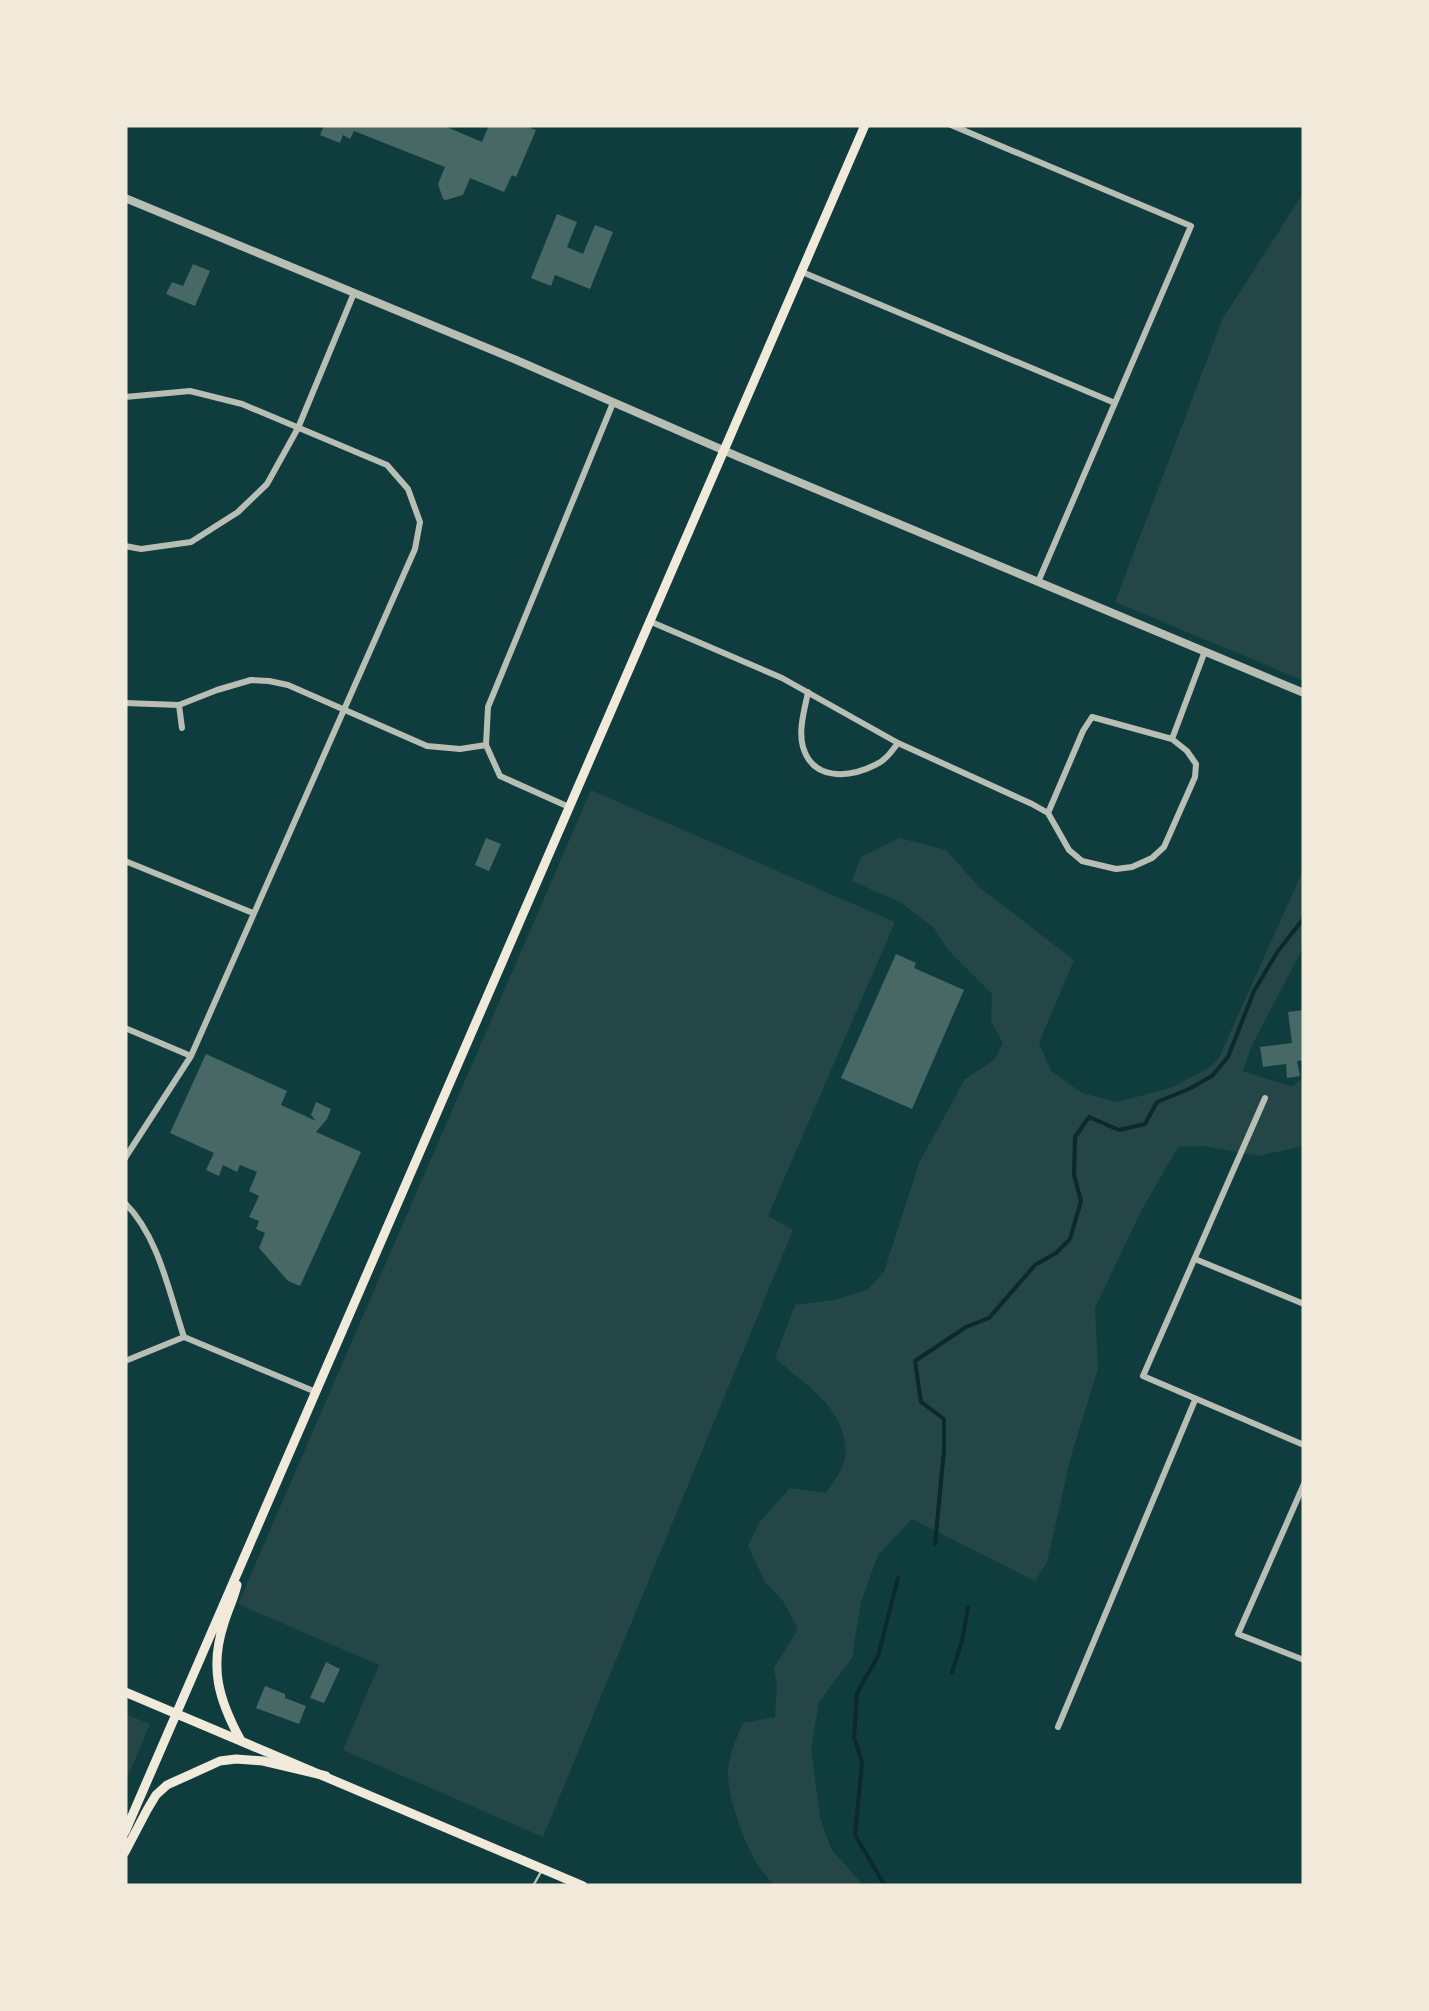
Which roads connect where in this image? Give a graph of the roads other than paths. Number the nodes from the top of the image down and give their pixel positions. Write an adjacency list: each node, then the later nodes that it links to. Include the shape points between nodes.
1 (865, 125): 4 (main road)
2 (951, 125): 8 (street, via 1191,226)
3 (125, 198): 5 (street)
4 (802, 272): 8 (street); 10 (main road)
5 (354, 293): 7 (street); 9 (street)
6 (125, 397): 9 (street, via 190,391)
7 (614, 402): 10 (street); 23 (street, via 488,707)
8 (1115, 404): 12 (street)
9 (298, 428): 11 (street, via 266,484 238,512 191,542); 19 (street, via 387,465 408,489 420,522 415,549)
10 (725, 450): 12 (street); 13 (main road)
11 (125, 546)
12 (1038, 582): 14 (street)
13 (650, 621): 15 (street); 24 (main road)
14 (1205, 651): 16 (street); 21 (street)
15 (808, 692): 22 (street); 22 (street, via 802,744 827,774 877,765)
16 (1304, 692)
17 (125, 703): 18 (street)
18 (179, 704): 19 (street, via 251,680 288,685); 20 (street)
19 (345, 710): 23 (street, via 427,746); 27 (street)
20 (182, 728)
21 (1172, 739): 25 (street, via 1092,717); 25 (street, via 1196,764 1195,777 1164,847 1152,858 1116,869 1082,861)
22 (898, 743): 25 (street)
23 (486, 745): 24 (street, via 500,776)
24 (569, 807): 37 (main road)
25 (1048, 813)
26 (125, 861): 27 (street)
27 (253, 913): 29 (street)
28 (125, 1028): 29 (street)
29 (191, 1056): 31 (street)
30 (1265, 1098): 33 (street)
31 (125, 1158)
32 (125, 1203): 35 (street, via 155,1251)
33 (1195, 1260): 34 (street); 38 (street, via 1143,1376)
34 (1304, 1304)
35 (184, 1338): 36 (street); 37 (street)
36 (125, 1361)
37 (316, 1392): 41 (main road)
38 (1195, 1400): 39 (street); 45 (street)
39 (1304, 1445)
40 (1304, 1484): 42 (street, via 1238,1634)
41 (243, 1559): 44 (main road); 46 (main road, via 216,1672)
42 (1304, 1660)
43 (125, 1692): 44 (main road)
44 (176, 1714): 46 (main road); 48 (main road)
45 (1058, 1727)
46 (240, 1740): 47 (main road)
47 (326, 1776): 49 (main road, via 263,1761 220,1761 181,1776 156,1795); 50 (main road)
48 (125, 1832)
49 (125, 1852)
50 (542, 1868): 51 (lane); 52 (main road)
51 (533, 1886)
52 (583, 1886)

